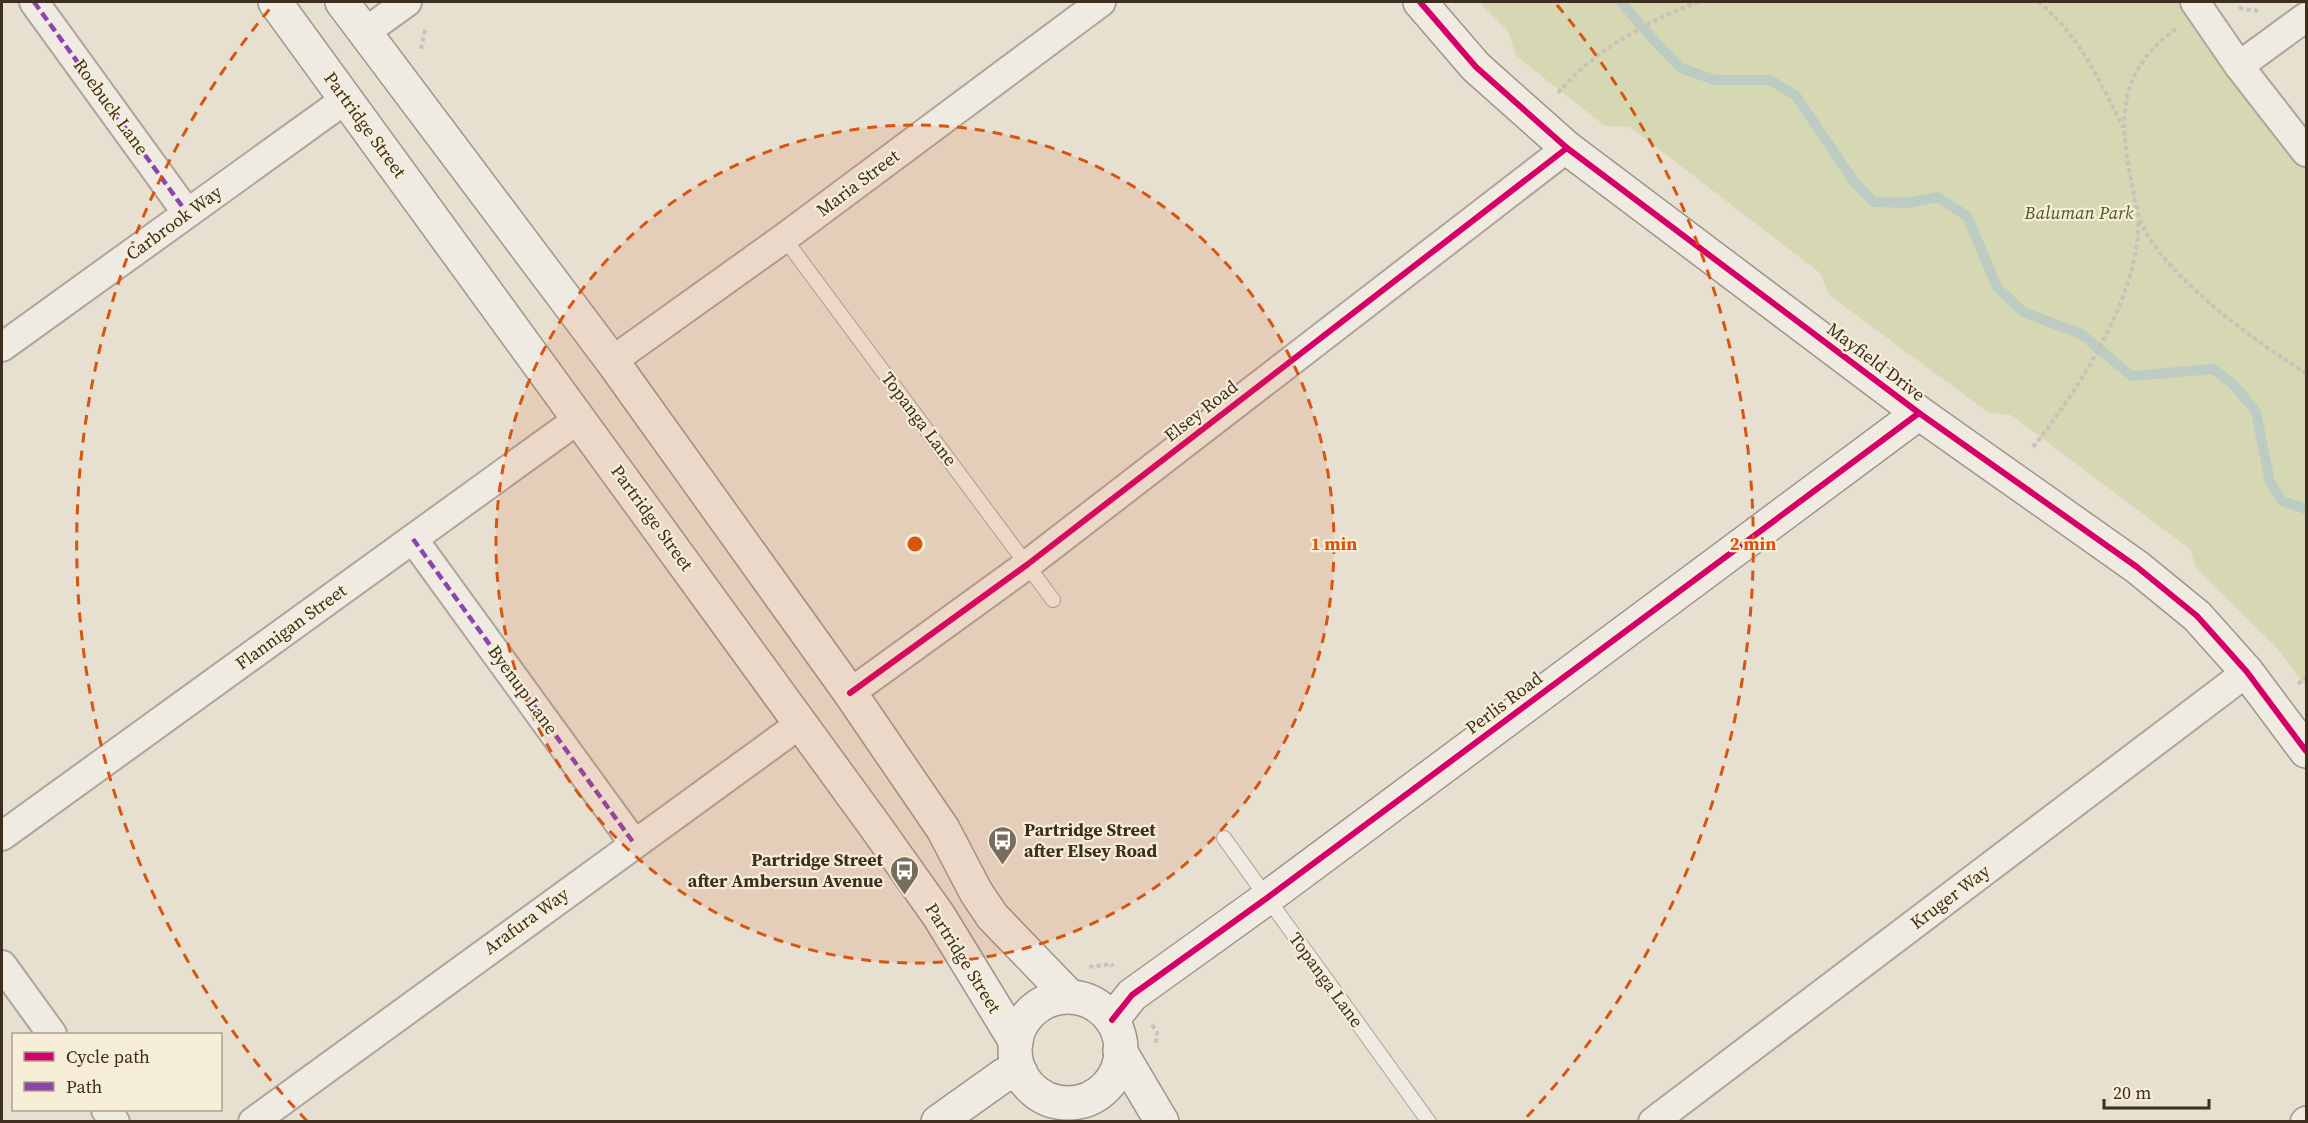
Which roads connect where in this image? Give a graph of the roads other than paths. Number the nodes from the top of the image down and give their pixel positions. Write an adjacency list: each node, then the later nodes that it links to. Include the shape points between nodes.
1 (34, 2): 14 (street, Roebuck Lane)
2 (275, 2): 11 (main road, Partridge Street)
3 (342, 2): 9 (main road)
4 (407, 2): 9 (street)
5 (1101, 2): 15 (street, Maria Street)
6 (1420, 2): 12 (main road, Mayfield Drive, via 1476,67)
7 (2195, 2): 10 (street)
8 (2307, 17): 10 (street)
9 (364, 33): 17 (main road)
10 (2239, 66): 13 (street)
11 (346, 99): 14 (street, Carbrook Way); 19 (main road, Partridge Street)
12 (1568, 148): 18 (main road, Mayfield Drive); 21 (street, Elsey Road)
13 (2307, 152)
14 (187, 213): 16 (street, Carbrook Way)
15 (784, 238): 17 (street, Maria Street); 21 (lane, Topanga Lane)
16 (2, 347)
17 (612, 361): 24 (main road)
18 (1918, 412): 23 (main road, Mayfield Drive, via 2137,567 2197,616); 30 (main road, Perlis Road)
19 (580, 418): 20 (street, Flannigan Street); 25 (main road, Partridge Street)
20 (413, 539): 27 (street, Flannigan Street); 29 (street, Byenup Lane)
21 (1028, 564): 22 (lane, Topanga Lane); 24 (street, Elsey Road)
22 (1053, 600)
23 (2247, 672): 26 (main road, Mayfield Drive); 43 (street, Kruger Way)
24 (850, 693): 32 (main road, via 944,829 992,916)
25 (800, 724): 29 (street, Arafura Way); 36 (main road, Partridge Street, via 939,916)
26 (2307, 751)
27 (2, 836)
28 (1224, 838): 30 (lane, Topanga Lane)
29 (633, 842): 38 (street, Arafura Way)
30 (1267, 898): 33 (main road, Perlis Road, via 1132,995); 42 (lane, Topanga Lane)
31 (2, 965): 34 (street)
32 (1070, 997): 33 (main road, via 1094,1003); 36 (main road, via 1038,1006 1025,1018)
33 (1112, 1020): 35 (main road)
34 (51, 1033)
35 (1120, 1051): 37 (main road, via 1114,1075 1105,1088 1084,1100); 41 (main road)
36 (1018, 1058): 37 (main road, via 1034,1090); 39 (main road, via 1004,1075)
37 (1059, 1102): 40 (main road)
38 (253, 1122)
39 (938, 1122)
40 (1086, 1122)
41 (1162, 1122)
42 (1429, 1122)
43 (1653, 1122)

